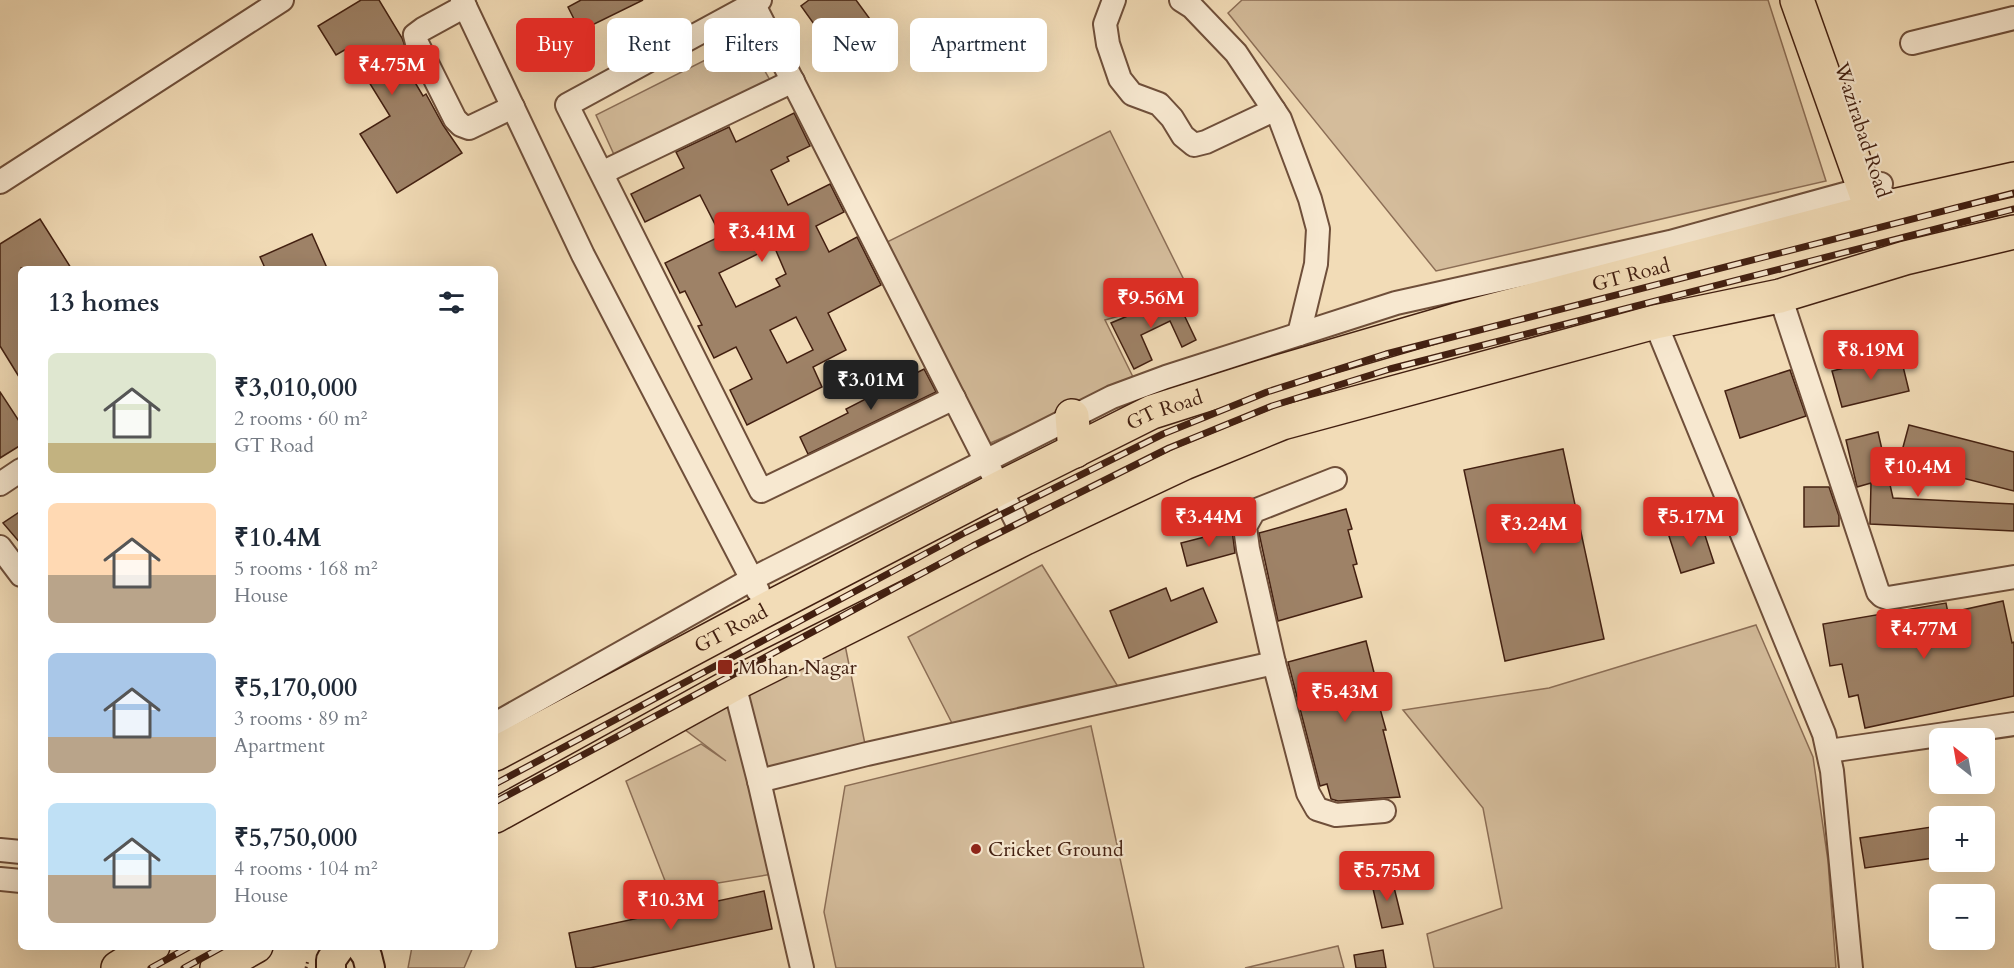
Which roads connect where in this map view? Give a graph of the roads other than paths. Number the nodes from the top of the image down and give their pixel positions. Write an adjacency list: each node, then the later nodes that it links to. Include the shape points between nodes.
1 (282, 0): 15 (street)
2 (1114, 0): 12 (street, via 1106,24 1120,79 1132,94 1159,104 1194,145)
3 (1181, 0): 12 (street, via 1236,52)
4 (1797, 0): 16 (highway, Wazirabad Road)
5 (1819, 0): 16 (highway, Wazirabad Road)
6 (757, 2): 10 (street); 13 (street, via 567,105)
7 (463, 3): 11 (street); 11 (street, via 416,35 417,43 461,125 469,128)
8 (2014, 18): 9 (street)
9 (1912, 43)
10 (793, 81): 13 (street); 21 (street)
11 (513, 107): 33 (street, via 584,255)
12 (1274, 110): 20 (street, via 1318,229 1316,264)
13 (603, 174): 21 (street, via 761,491)
14 (2014, 179): 16 (highway, Wazirabad Road)
15 (0, 182)
16 (1876, 197): 20 (street, via 1396,303); 23 (highway, GT Road, via 1265,376 1152,412)
17 (2014, 232): 18 (highway, via 1905,258)
18 (1780, 296): 19 (highway); 32 (street, via 1878,592 1888,598)
19 (1655, 322): 29 (highway, via 1282,423); 41 (street)
20 (1299, 334): 22 (street, via 1155,381)
21 (954, 398): 24 (street)
22 (1072, 416): 23 (highway); 24 (street)
23 (1075, 451): 28 (highway, GT Road)
24 (986, 459): 28 (street); 33 (street)
25 (18, 472): 27 (street)
26 (1335, 479): 35 (street, via 1254,511 1245,527)
27 (0, 484)
28 (1000, 488): 29 (street); 34 (highway, GT Road)
29 (1025, 538): 36 (highway)
30 (0, 547): 31 (street)
31 (18, 571)
32 (2014, 577)
33 (752, 579): 34 (street); 37 (street)
34 (767, 609): 37 (highway, GT Road)
35 (1274, 663): 42 (street); 43 (street, via 1308,793 1317,809 1336,815)
36 (734, 684): 42 (street); 44 (highway)
37 (526, 722): 38 (street); 40 (highway, GT Road)
38 (498, 724)
39 (2014, 724): 41 (street)
40 (498, 751)
41 (1829, 752): 60 (street)
42 (759, 781): 59 (street)
43 (1384, 811)
44 (498, 814)
45 (0, 850): 46 (street)
46 (18, 852)
47 (0, 879): 48 (street)
48 (18, 881)
49 (147, 950): 54 (highway)
50 (249, 950): 55 (highway)
51 (338, 950): 56 (main road)
52 (363, 950): 57 (main road)
53 (381, 950): 58 (main road)
54 (118, 968)
55 (217, 968)
56 (331, 968)
57 (370, 968)
58 (380, 968)
59 (802, 968)
60 (1851, 968)

